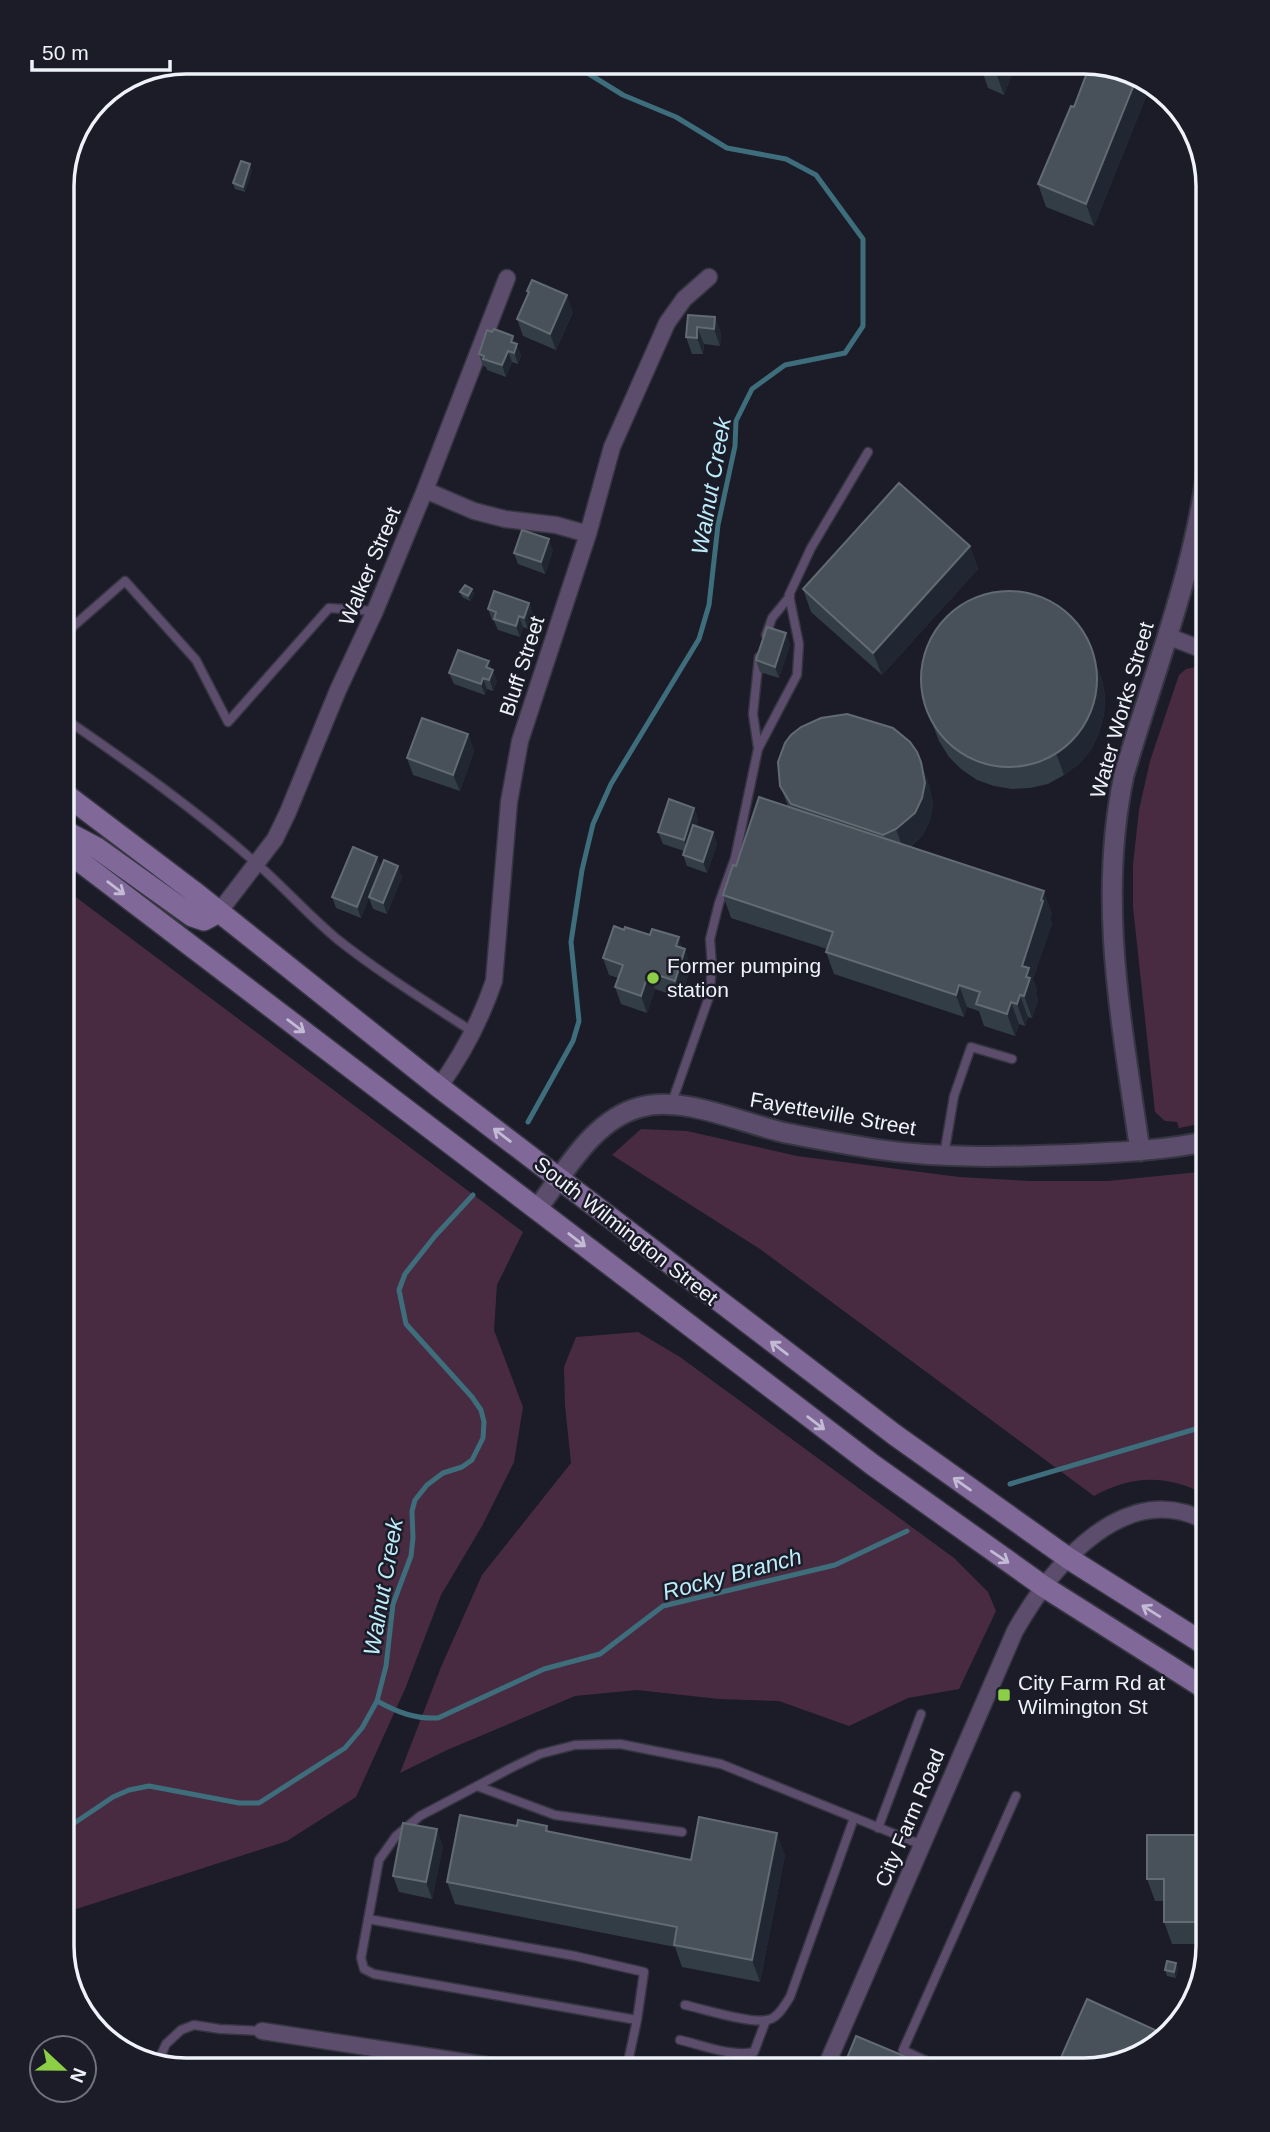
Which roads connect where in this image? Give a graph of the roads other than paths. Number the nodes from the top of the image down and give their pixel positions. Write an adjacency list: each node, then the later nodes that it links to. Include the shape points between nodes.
1 (709, 277): 5 (street, Bluff Street, via 684,299 667,323 612,447)
2 (507, 278): 4 (street, Walker Street)
3 (867, 452): 7 (lane, via 811,548)
4 (425, 490): 5 (street, via 474,511); 8 (street, Walker Street)
5 (588, 534): 19 (street, Bluff Street, via 520,741 509,802 494,981)
6 (1196, 538): 10 (street, Water Works Street)
7 (790, 596): 13 (lane, via 772,618 758,659 753,714); 13 (lane, via 799,644 797,675)
8 (375, 611): 9 (lane, via 329,608 228,722 196,660 125,581); 17 (street, Walker Street, via 288,812)
9 (74, 626)
10 (1167, 636): 11 (street); 24 (street, Water Works Street, via 1124,775 1112,849 1112,940)
11 (1196, 647)
12 (74, 725): 17 (lane, via 147,775)
13 (758, 749): 22 (lane, via 735,858 710,939 709,997)
14 (74, 801): 18 (main road, South Wilmington Street)
15 (74, 836): 18 (main road, via 192,916 209,919)
16 (74, 856): 27 (main road, South Wilmington Street, one-way to 27)
17 (257, 863): 18 (street, Walker Street); 19 (lane, via 348,947)
18 (219, 912): 21 (main road, South Wilmington Street)
19 (473, 1032): 21 (street, Bluff Street)
20 (1012, 1059): 25 (lane, via 971,1047 954,1096)
21 (439, 1087): 26 (main road, South Wilmington Street, one-way to 21)
22 (671, 1105): 25 (street, Fayetteville Street, via 799,1135); 26 (street, Fayetteville Street, via 643,1106 609,1121)
23 (1196, 1143): 24 (street, Fayetteville Street)
24 (1140, 1151): 25 (street, Fayetteville Street)
25 (944, 1155)
26 (560, 1179): 27 (street, Fayetteville Street); 29 (main road, South Wilmington Street, one-way to 26, via 895,1435)
27 (537, 1209): 30 (main road, South Wilmington Street, one-way to 30, via 862,1457)
28 (1196, 1516): 29 (street, City Farm Road, via 1169,1509 1132,1514 1112,1523)
29 (1068, 1558): 30 (street, City Farm Road); 31 (main road, South Wilmington Street, one-way to 29)
30 (1043, 1586): 32 (main road, South Wilmington Street); 39 (street, City Farm Road, via 1015,1631)
31 (1196, 1639)
32 (1196, 1683)
33 (921, 1714): 37 (lane)
34 (477, 1786): 36 (lane, via 540,1754 575,1745 620,1744 721,1764); 38 (lane, via 555,1815); 40 (lane, via 420,1816 388,1845 379,1860)
35 (1016, 1796): 50 (lane, via 903,2050)
36 (854, 1818): 37 (lane); 43 (lane, via 790,1997 778,2014)
37 (878, 1828): 39 (lane)
38 (682, 1832)
39 (922, 1845): 49 (street, City Farm Road)
40 (368, 1919): 42 (lane, via 360,1958 370,1973); 42 (lane, via 644,1972)
41 (685, 2005): 43 (lane)
42 (636, 2020): 48 (lane)
43 (766, 2020): 45 (lane, via 754,2052 737,2053)
44 (262, 2031): 46 (lane, via 194,2025 181,2030); 47 (street)
45 (680, 2040)
46 (161, 2055)
47 (440, 2058)
48 (629, 2058)
49 (830, 2058)
50 (920, 2058)

